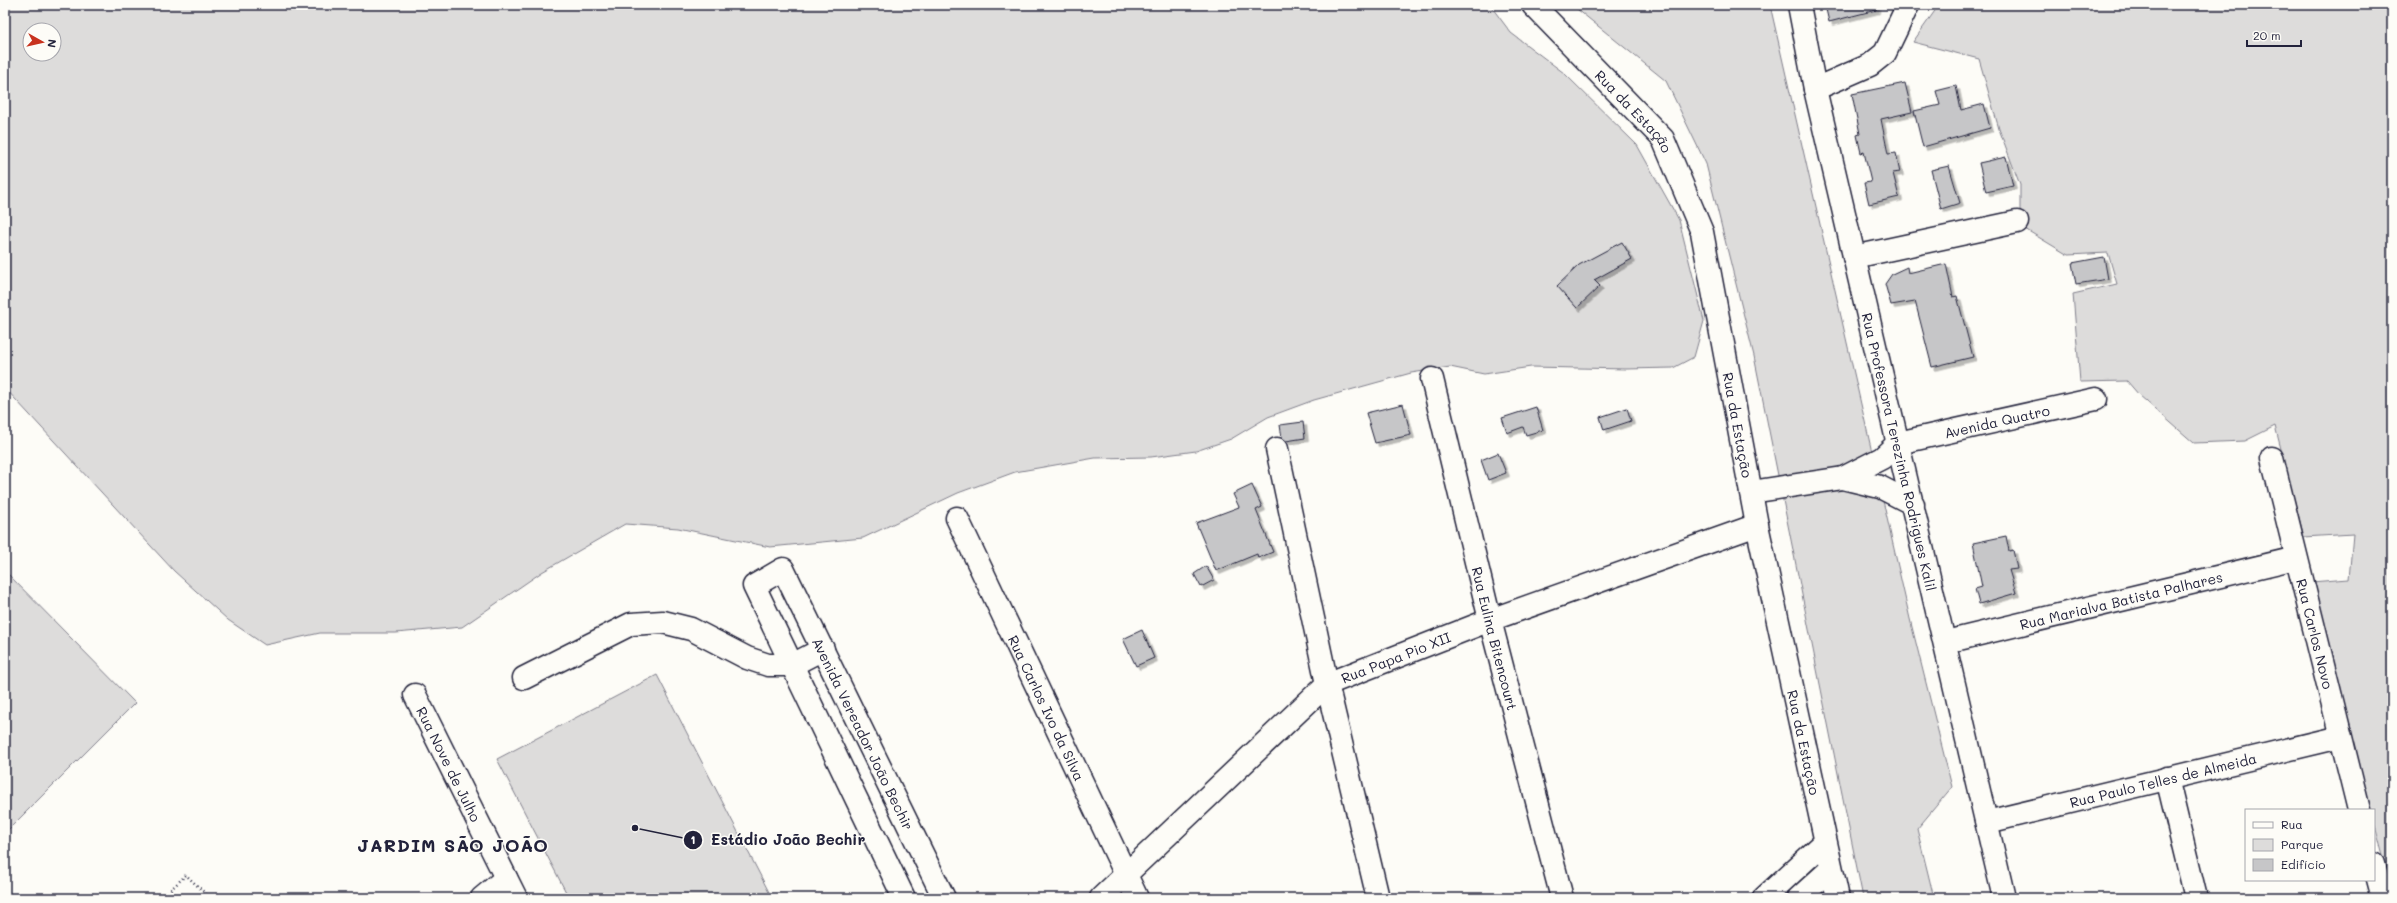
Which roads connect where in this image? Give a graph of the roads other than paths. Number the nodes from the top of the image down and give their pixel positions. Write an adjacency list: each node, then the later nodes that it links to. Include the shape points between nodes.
1 (1533, 5): 13 (street, Rua da Estação, via 1663,139 1702,232)
2 (1799, 5): 4 (street, Rua Professora Terezinha Rodrigues Kalil)
3 (1908, 5): 4 (street, via 1885,54 1870,65)
4 (1815, 89): 6 (street, Rua Professora Terezinha Rodrigues Kalil)
5 (2017, 222): 6 (street)
6 (1854, 257): 9 (street, Rua Professora Terezinha Rodrigues Kalil)
7 (1432, 379): 18 (street, Rua Eulina Bitencourt)
8 (2096, 399): 9 (street, Avenida Quatro)
9 (1898, 443): 12 (street, via 1882,458); 14 (street, Rua Professora Terezinha Rodrigues Kalil)
10 (1278, 449): 23 (street)
11 (2272, 458): 17 (street, Rua Carlos Novo)
12 (1843, 478): 13 (street); 14 (street, via 1880,487)
13 (1751, 492): 16 (street, Rua da Estação)
14 (1913, 504): 19 (street, Rua Professora Terezinha Rodrigues Kalil)
15 (957, 518): 32 (street, Rua Carlos Ivo da Silva)
16 (1757, 525): 18 (street, Rua Papa Pio XII); 29 (street, Rua da Estação)
17 (2296, 558): 19 (street, Rua Marialva Batista Palhares); 25 (street, Rua Carlos Novo)
18 (1490, 620): 23 (street, Rua Papa Pio XII); 41 (street, Rua Eulina Bitencourt)
19 (1946, 642): 28 (street, Rua Professora Terezinha Rodrigues Kalil)
20 (823, 649): 21 (street); 21 (street, Avenida Vereador João Bechir, via 783,569 754,586); 37 (street, Avenida Vereador João Bechir)
21 (792, 665): 22 (street, via 768,664 747,658 691,629 663,622 631,624); 36 (street)
22 (524, 678)
23 (1327, 684): 32 (street, Rua Papa Pio XII); 40 (street)
24 (415, 695): 33 (street, Rua Nove de Julho)
25 (2340, 737): 26 (street, Rua Paulo Telles de Almeida); 27 (street, Rua Carlos Novo)
26 (2167, 778): 28 (street, Rua Paulo Telles de Almeida); 46 (street)
27 (2360, 809)
28 (1987, 822): 45 (street, Rua Professora Terezinha Rodrigues Kalil)
29 (1825, 842): 31 (street, Rua da Estação); 42 (street)
30 (2375, 868): 47 (street)
31 (1831, 869): 43 (street); 44 (street, Rua da Estação)
32 (1126, 874): 38 (street, Rua Papa Pio XII); 39 (street, Rua Carlos Ivo da Silva)
33 (506, 878): 34 (street); 35 (street, Rua Nove de Julho)
34 (482, 898)
35 (516, 898)
36 (904, 898)
37 (944, 898)
38 (1101, 898)
39 (1137, 898)
40 (1378, 898)
41 (1562, 898)
42 (1764, 898)
43 (1799, 898)
44 (1838, 898)
45 (2004, 898)
46 (2196, 898)
47 (2383, 898)

